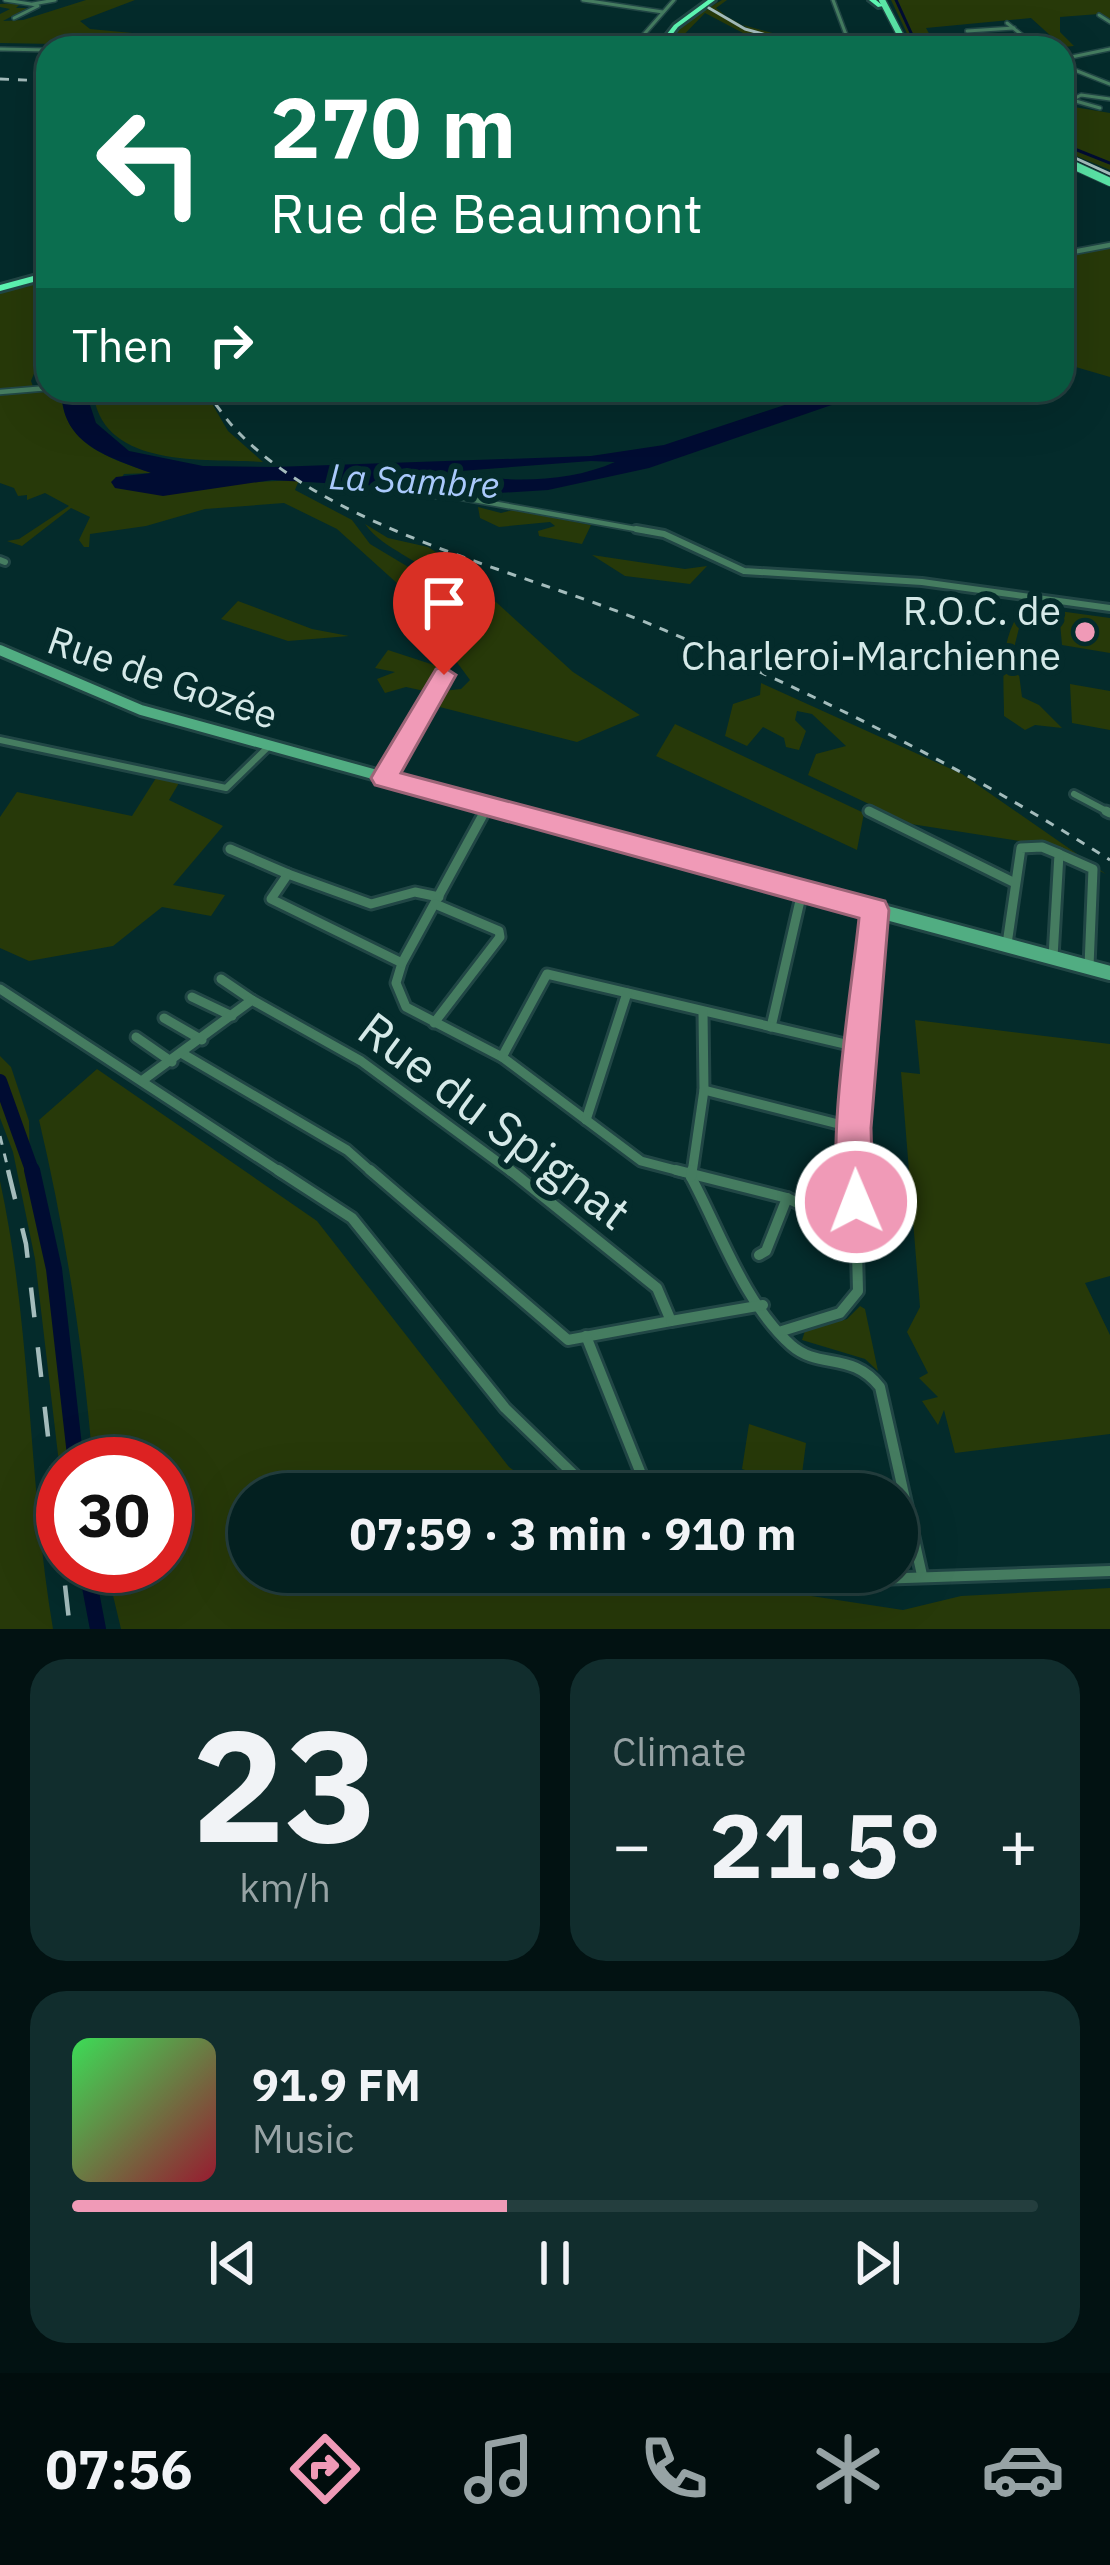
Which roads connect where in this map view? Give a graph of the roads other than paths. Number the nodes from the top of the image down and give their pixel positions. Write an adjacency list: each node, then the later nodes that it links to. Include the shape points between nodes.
1 (4, 0): 8 (street)
2 (55, 0): 8 (street)
3 (583, 0): 9 (street)
4 (674, 0): 9 (street)
5 (709, 0): 17 (highway); 18 (highway)
6 (833, 0): 19 (street)
7 (881, 2): 20 (highway)
8 (34, 4): 11 (street)
9 (663, 12): 16 (street)
10 (1099, 15): 13 (street)
11 (14, 18)
12 (1007, 22): 14 (street)
13 (1110, 22)
14 (1014, 28): 15 (street); 21 (street)
15 (967, 31)
16 (641, 36)
17 (663, 36)
18 (667, 36)
19 (846, 36)
20 (898, 36)
21 (1024, 36)
22 (0, 49): 24 (street)
23 (1110, 49): 25 (street)
24 (36, 50)
25 (1074, 58)
26 (1074, 66): 27 (street)
27 (1110, 84)
28 (1074, 92): 29 (street)
29 (1081, 95): 30 (street); 31 (street)
30 (1074, 99)
31 (1110, 99)
32 (1074, 100): 33 (street)
33 (1098, 108)
34 (1074, 165): 36 (highway)
35 (1074, 166): 36 (street)
36 (1110, 181)
37 (1110, 245): 38 (street)
38 (1074, 252)
39 (36, 276): 40 (highway)
40 (0, 286)
41 (36, 389): 42 (street)
42 (0, 392)
43 (430, 496): 44 (street, via 664,534 744,571 922,582)
44 (1110, 608)
45 (1, 651): 48 (main road, Rue de Gozée, via 141,710)
46 (442, 667): 49 (street, via 439,688)
47 (0, 740): 48 (street, via 226,788)
48 (268, 747): 49 (main road, Rue de Gozée)
49 (384, 778): 51 (main road, Rue de Gozée)
50 (1074, 794): 53 (street)
51 (488, 806): 58 (main road, Rue de Gozée); 59 (street)
52 (869, 811): 57 (street)
53 (1110, 812)
54 (230, 849): 56 (street)
55 (1059, 854): 57 (street, via 1021,848); 62 (street); 64 (street, via 1093,869)
56 (288, 874): 59 (street, via 371,904 415,892); 63 (street, via 271,899)
57 (1013, 881): 61 (street)
58 (802, 890): 60 (main road, Rue de Gozée); 75 (street)
59 (437, 900): 63 (street); 74 (street, via 500,937)
60 (875, 910): 61 (main road, Rue de Gozée); 78 (street)
61 (1007, 945): 62 (main road, Rue de Gozée)
62 (1053, 957): 64 (main road, Rue de Gozée)
63 (402, 963): 74 (street, via 400,998)
64 (1089, 967): 65 (main road, Rue de Gozée)
65 (1110, 973)
66 (221, 979): 70 (street, Rue du Spignat)
67 (0, 989): 82 (street)
68 (627, 992): 71 (street); 80 (street, via 542,975); 84 (street)
69 (192, 997): 72 (street)
70 (252, 1000): 72 (street); 91 (street, Rue du Spignat, via 319,1032 437,1110 657,1288)
71 (704, 1011): 75 (street); 83 (street)
72 (232, 1016): 77 (street)
73 (164, 1018): 77 (street)
74 (434, 1023): 80 (street)
75 (771, 1027): 78 (street)
76 (136, 1037): 81 (street)
77 (202, 1040): 79 (street)
78 (862, 1048): 85 (street)
79 (183, 1054): 81 (street); 93 (street, via 347,1150 568,1340)
80 (502, 1057): 84 (street)
81 (172, 1062): 82 (street)
82 (143, 1080): 94 (street, via 352,1218 505,1408)
83 (704, 1090): 85 (street); 86 (street)
84 (586, 1120): 86 (street, via 641,1161)
85 (854, 1128): 88 (street)
86 (691, 1177): 87 (street); 90 (street)
87 (788, 1198): 88 (street); 89 (street)
88 (856, 1231): 92 (street, via 854,1300 840,1313)
89 (759, 1255)
90 (763, 1305): 91 (street); 92 (street)
91 (671, 1321): 93 (street)
92 (781, 1331): 98 (street, via 802,1352 861,1365 880,1387)
93 (586, 1336): 95 (street)
94 (572, 1473)
95 (641, 1473)
96 (1110, 1571): 98 (street)
97 (918, 1575): 98 (street)
98 (922, 1575)

